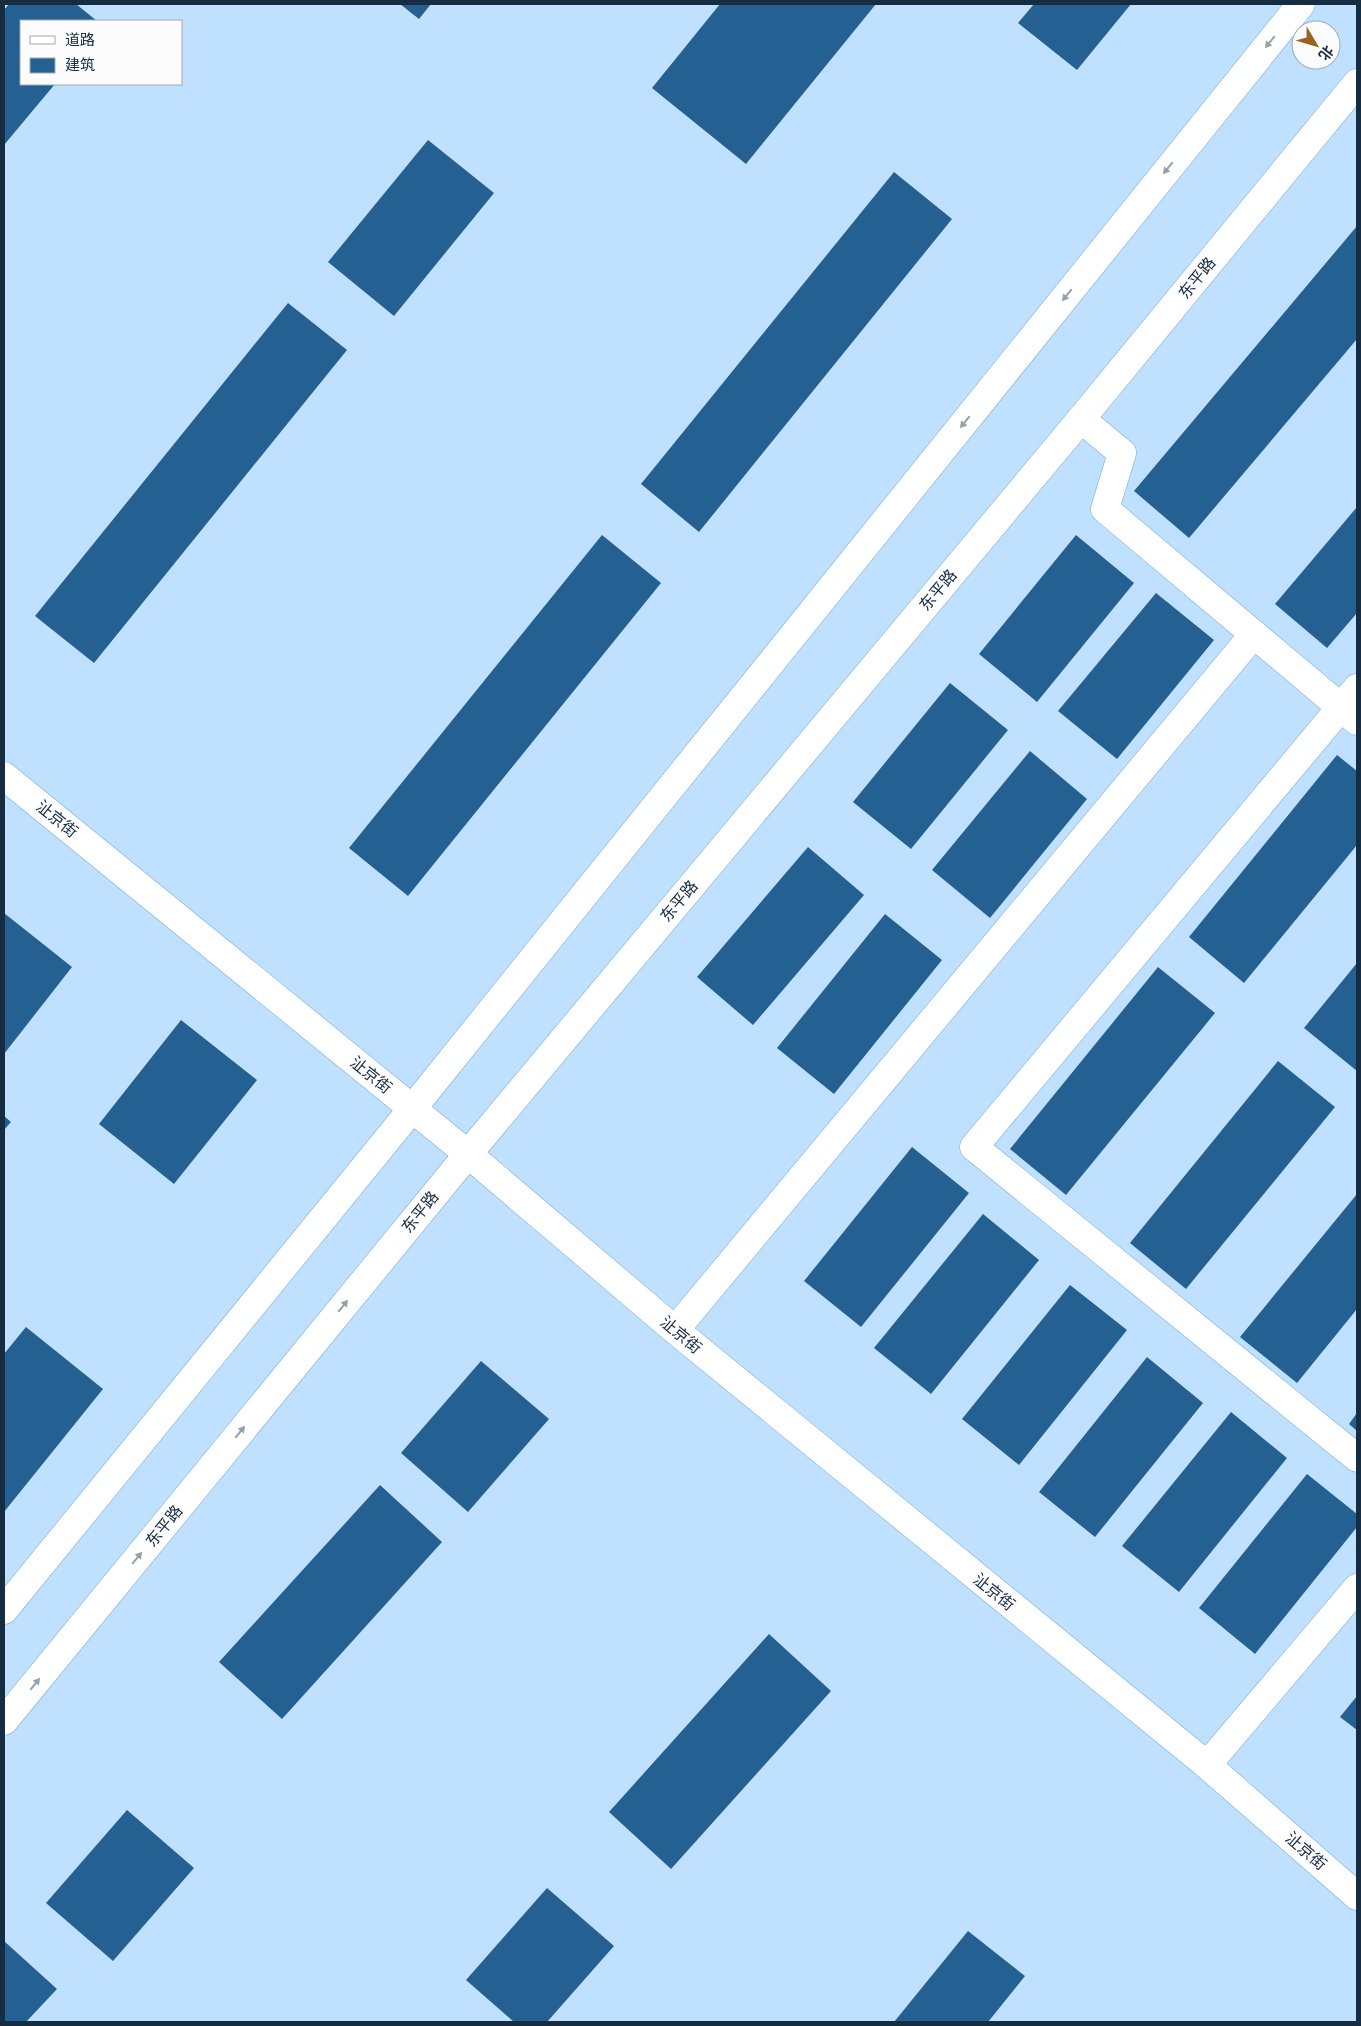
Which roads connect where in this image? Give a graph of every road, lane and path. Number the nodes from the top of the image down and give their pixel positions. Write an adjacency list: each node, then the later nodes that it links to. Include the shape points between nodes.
1 (1301, 4): 7 (street, one-way to 7)
2 (1357, 83): 3 (street, 东平路)
3 (1081, 419): 4 (street, via 1122,453 1105,509); 8 (street, 东平路)
4 (1254, 634): 5 (street); 9 (street)
5 (1352, 705): 10 (street, via 974,1147)
6 (4, 776): 7 (street, 沚京街)
7 (412, 1109): 8 (street, 沚京街); 12 (street)
8 (468, 1154): 9 (street, 沚京街); 13 (street, 东平路, one-way to 8)
9 (674, 1330): 14 (street, 沚京街)
10 (1357, 1458)
11 (1357, 1588): 14 (street)
12 (4, 1610)
13 (4, 1722)
14 (1206, 1765): 15 (street, 沚京街)
15 (1357, 1896)

